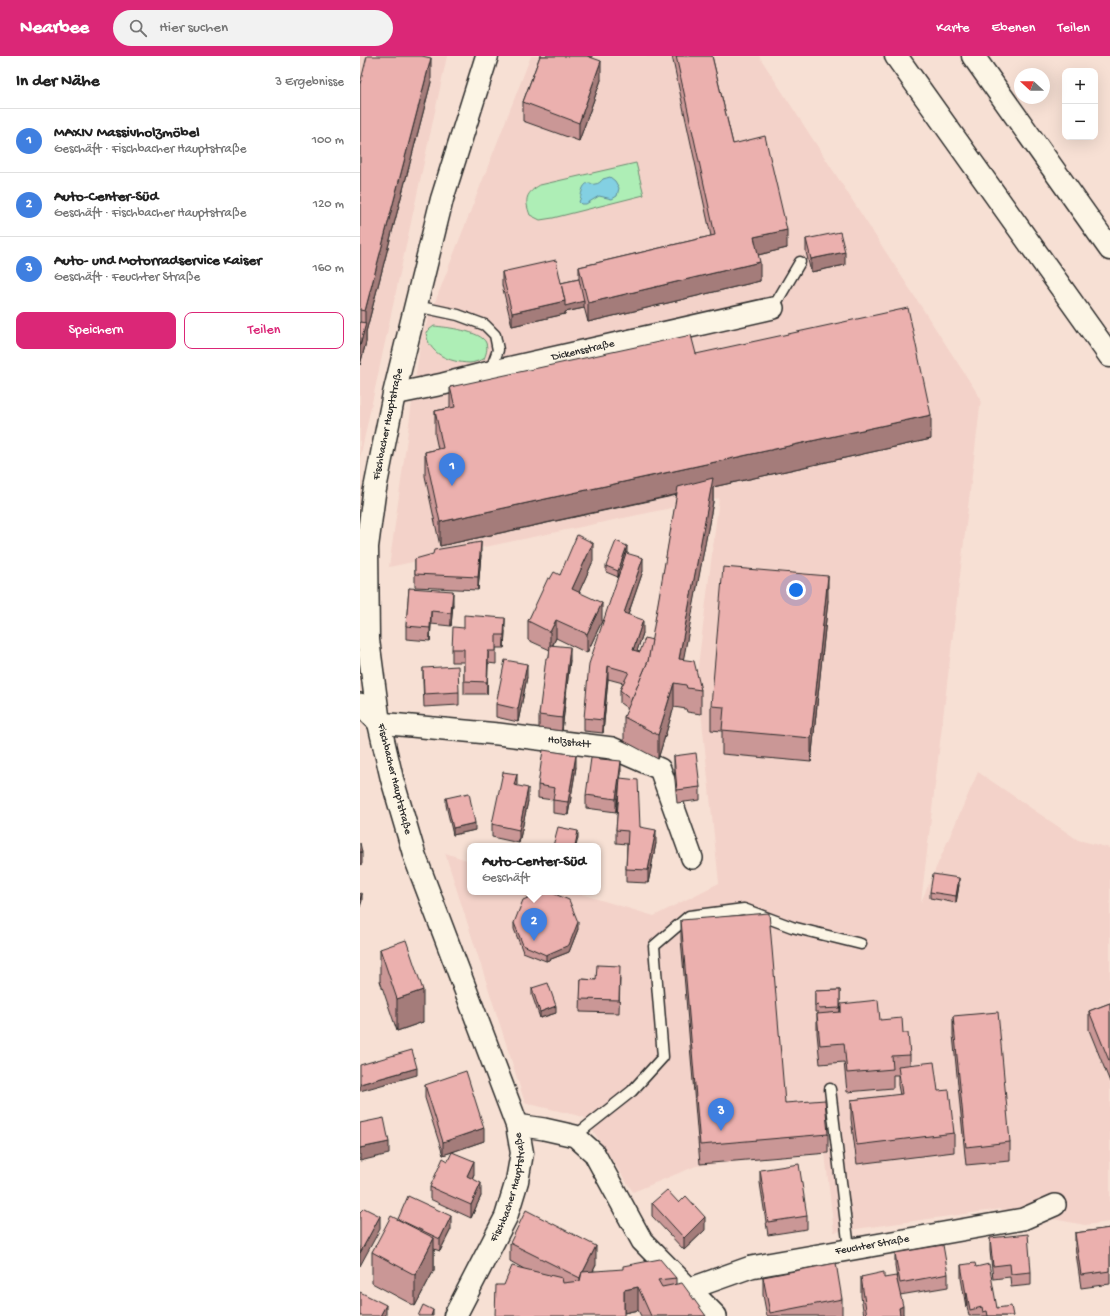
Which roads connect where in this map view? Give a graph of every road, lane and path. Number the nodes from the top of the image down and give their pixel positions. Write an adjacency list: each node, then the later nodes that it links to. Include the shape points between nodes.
1 (487, 56): 6 (main road, Fischbacher Hauptstraße, via 442,199)
2 (896, 56): 8 (main road)
3 (973, 56): 4 (main road)
4 (1110, 248)
5 (800, 262): 7 (lane)
6 (416, 306): 9 (lane, via 458,315 485,325 495,335 498,350); 10 (main road, Fischbacher Hauptstraße)
7 (773, 308): 9 (street, Dickensstraße)
8 (1110, 356)
9 (490, 372): 10 (street, Dickensstraße)
10 (394, 394): 11 (main road, Fischbacher Hauptstraße, via 374,494 367,547)
11 (364, 642): 13 (main road, Fischbacher Hauptstraße)
12 (360, 704): 13 (street)
13 (379, 723): 14 (street, Holzstatt, via 612,748 660,770); 17 (main road, Fischbacher Hauptstraße, via 415,857)
14 (692, 858)
15 (861, 944): 18 (lane, via 792,927 744,910 689,916 654,946 663,1057 632,1091)
16 (830, 1089): 20 (lane)
17 (517, 1125): 18 (street); 22 (main road, Fischbacher Hauptstraße, via 522,1153 506,1217)
18 (575, 1136): 21 (street, via 594,1153 642,1241)
19 (1056, 1205): 20 (street, Feuchter Straße, via 1023,1220)
20 (849, 1249): 21 (street, Feuchter Straße, via 751,1267)
21 (689, 1288): 23 (street)
22 (456, 1316)
23 (716, 1316)

